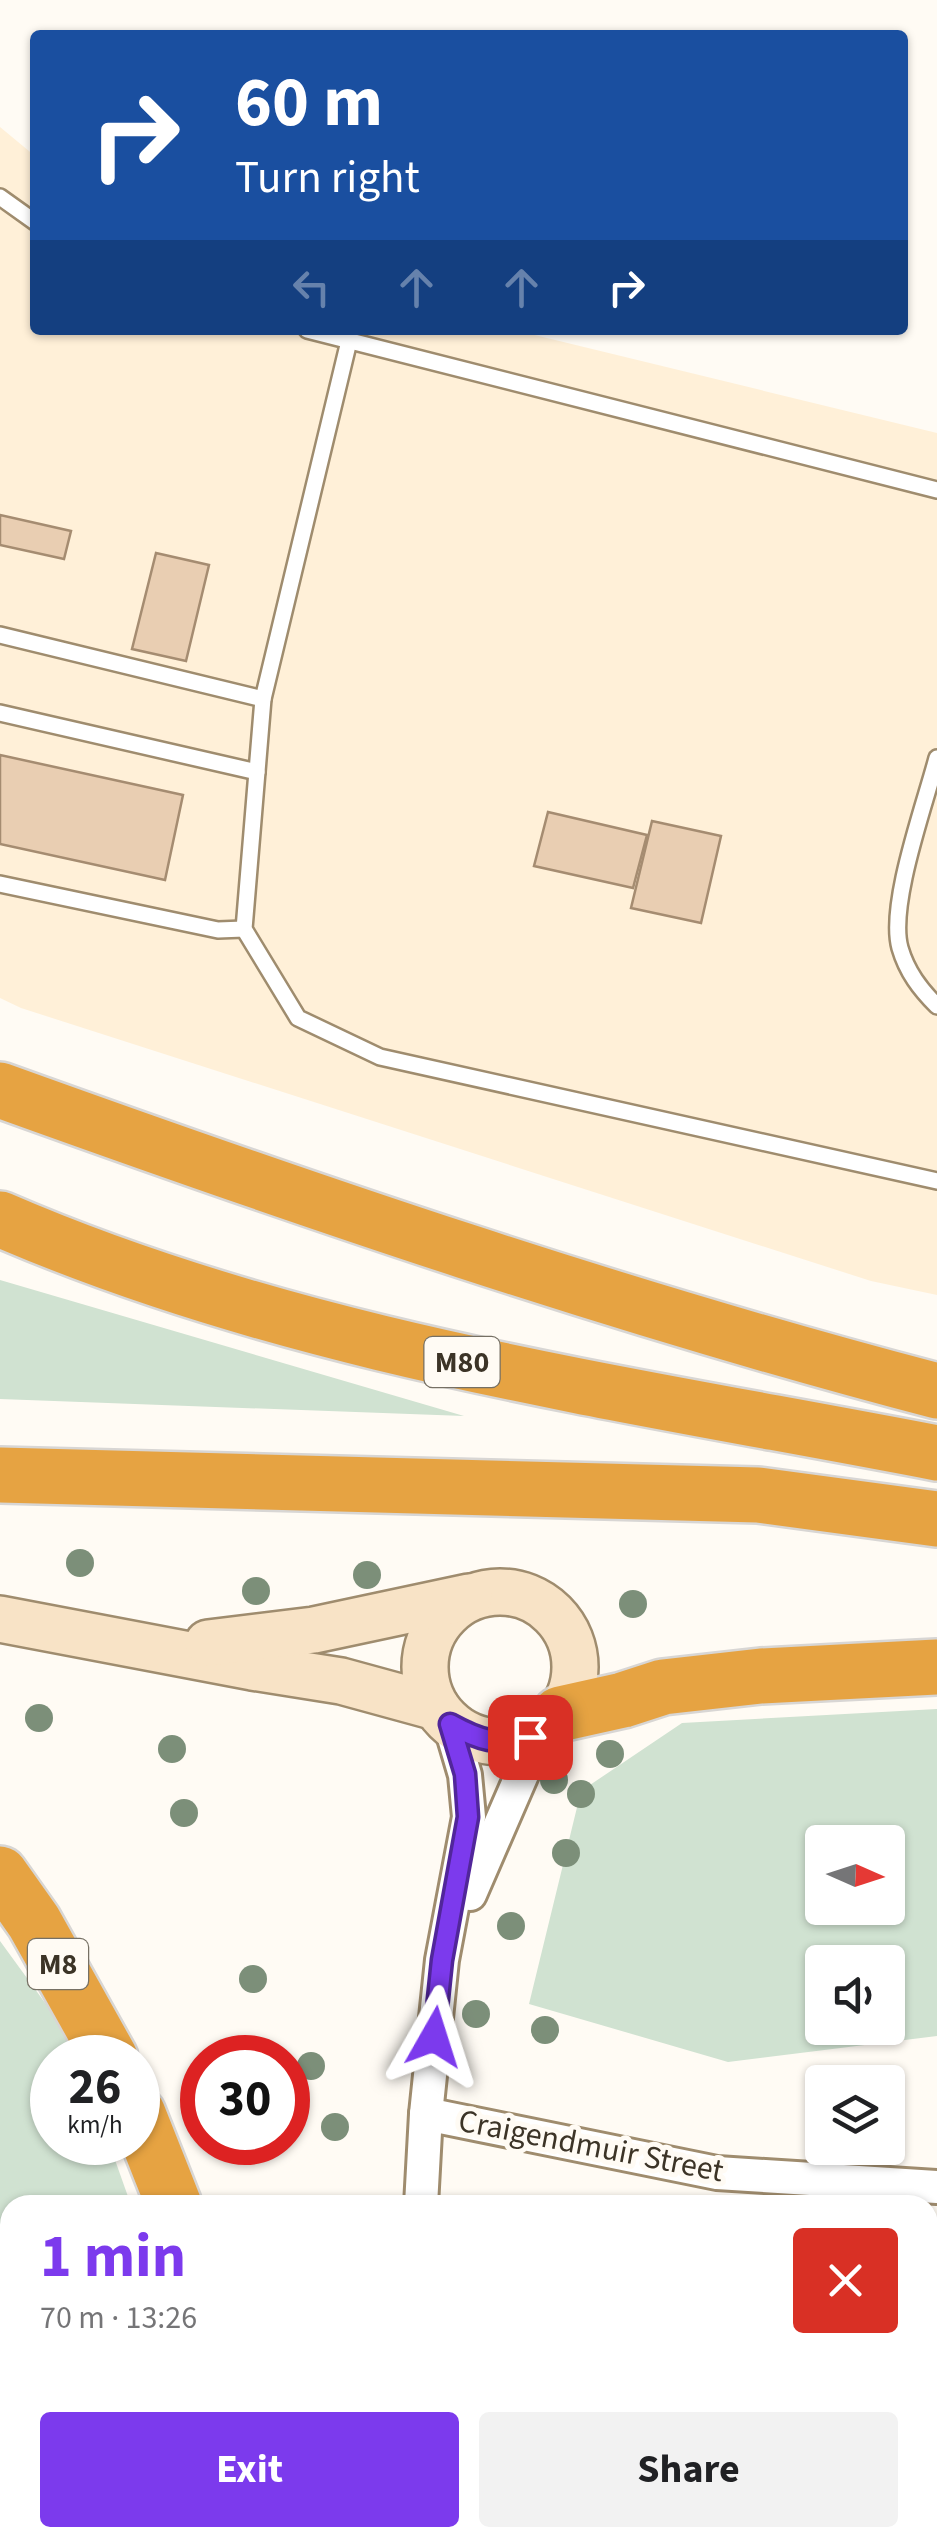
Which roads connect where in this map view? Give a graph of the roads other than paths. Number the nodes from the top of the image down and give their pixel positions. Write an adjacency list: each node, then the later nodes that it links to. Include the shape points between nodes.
1 (0, 197): 2 (lane)
2 (30, 218)
3 (327, 335): 4 (lane)
4 (350, 341): 5 (lane); 7 (lane)
5 (937, 490)
6 (0, 636): 7 (lane)
7 (264, 699): 10 (lane)
8 (0, 713): 10 (lane)
9 (937, 758): 13 (lane, via 898,919 899,946 914,982)
10 (257, 772): 12 (lane)
11 (0, 884): 12 (lane, via 218,930)
12 (244, 929): 15 (lane, via 298,1018 380,1057)
13 (937, 1006)
14 (0, 1090): 17 (highway, via 420,1235)
15 (937, 1181)
16 (0, 1219): 18 (highway, M80, via 212,1296 361,1340)
17 (937, 1391)
18 (937, 1452)
19 (0, 1475): 20 (highway, via 758,1495)
20 (937, 1518)
21 (479, 1595): 23 (street, via 248,1641); 25 (street, via 442,1619 429,1640 428,1691); 26 (street, via 522,1595 558,1619 575,1660 573,1685)
22 (0, 1619): 23 (street)
23 (126, 1642): 25 (street, via 341,1681)
24 (937, 1667): 26 (highway, via 663,1687)
25 (443, 1716): 26 (street, via 480,1740 500,1743 530,1737); 28 (street, via 465,1774 468,1817)
26 (554, 1720): 28 (street, via 522,1772)
27 (0, 1874): 29 (highway, M8)
28 (442, 1960): 30 (street)
29 (97, 2035)
30 (426, 2114): 32 (street, Craigendmuir Street, via 717,2173); 34 (street)
31 (158, 2165): 33 (highway)
32 (937, 2186)
33 (170, 2195)
34 (422, 2195)

